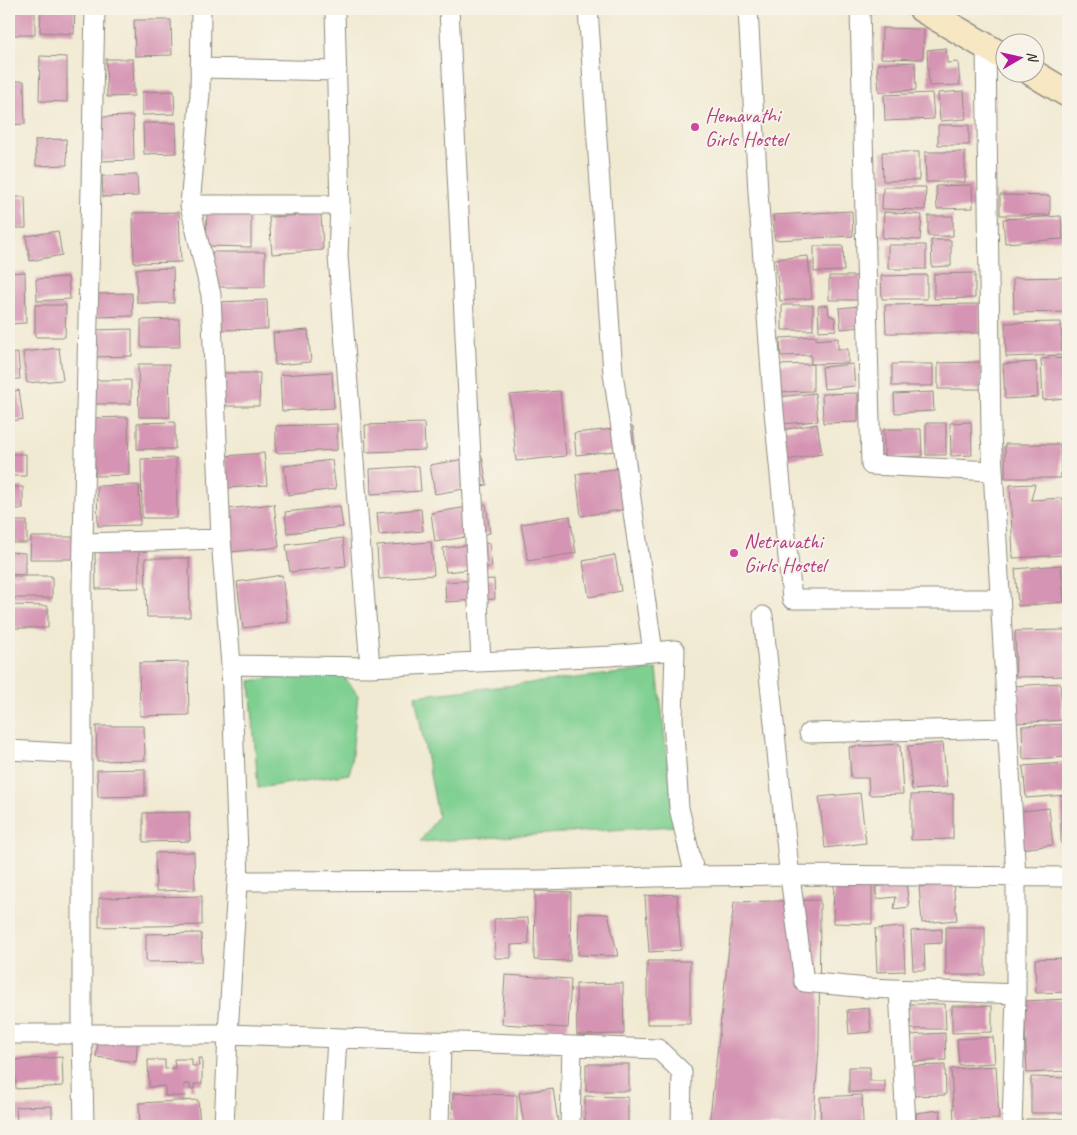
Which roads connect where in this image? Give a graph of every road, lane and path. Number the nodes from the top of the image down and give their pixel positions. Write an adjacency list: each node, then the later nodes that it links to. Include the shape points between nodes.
1 (95, 9): 19 (street)
2 (201, 9): 10 (street)
3 (335, 9): 11 (street)
4 (449, 9): 23 (street)
5 (588, 9): 22 (street, via 613,373)
6 (748, 9): 20 (street, via 773,403 792,599)
7 (860, 9): 17 (street, via 871,465)
8 (922, 9): 9 (street)
9 (994, 51)
10 (200, 68): 11 (street); 15 (street)
11 (336, 71): 16 (street)
12 (1044, 80): 14 (street)
13 (995, 82): 17 (street)
14 (1068, 94)
15 (190, 205): 16 (street); 18 (street, via 211,295)
16 (340, 205): 25 (street, via 338,256)
17 (993, 471): 20 (street)
18 (221, 539): 19 (street); 24 (street)
19 (83, 543): 29 (street)
20 (1000, 599): 26 (street)
21 (763, 616): 32 (street)
22 (654, 652): 23 (street); 31 (street, via 675,650 673,719 679,808)
23 (481, 662): 25 (street)
24 (231, 664): 25 (street); 30 (street)
25 (370, 667)
26 (1007, 728): 27 (street); 33 (street)
27 (809, 732)
28 (9, 750): 29 (street)
29 (82, 754): 38 (street)
30 (238, 866): 31 (street, via 239,881 528,881); 39 (street)
31 (695, 876): 32 (street)
32 (790, 876): 33 (street); 35 (street, via 804,982)
33 (1016, 878): 34 (street); 36 (street)
34 (1068, 878)
35 (898, 989): 36 (street); 49 (street)
36 (1016, 994): 50 (street)
37 (9, 1034): 38 (street)
38 (82, 1034): 39 (street); 43 (street)
39 (228, 1034): 40 (street); 44 (street)
40 (337, 1038): 41 (street); 45 (street)
41 (441, 1042): 42 (street); 46 (street)
42 (572, 1046): 47 (street); 48 (street, via 658,1050 682,1072)
43 (84, 1126)
44 (224, 1126)
45 (332, 1126)
46 (439, 1126)
47 (570, 1126)
48 (681, 1126)
49 (906, 1126)
50 (1012, 1126)

